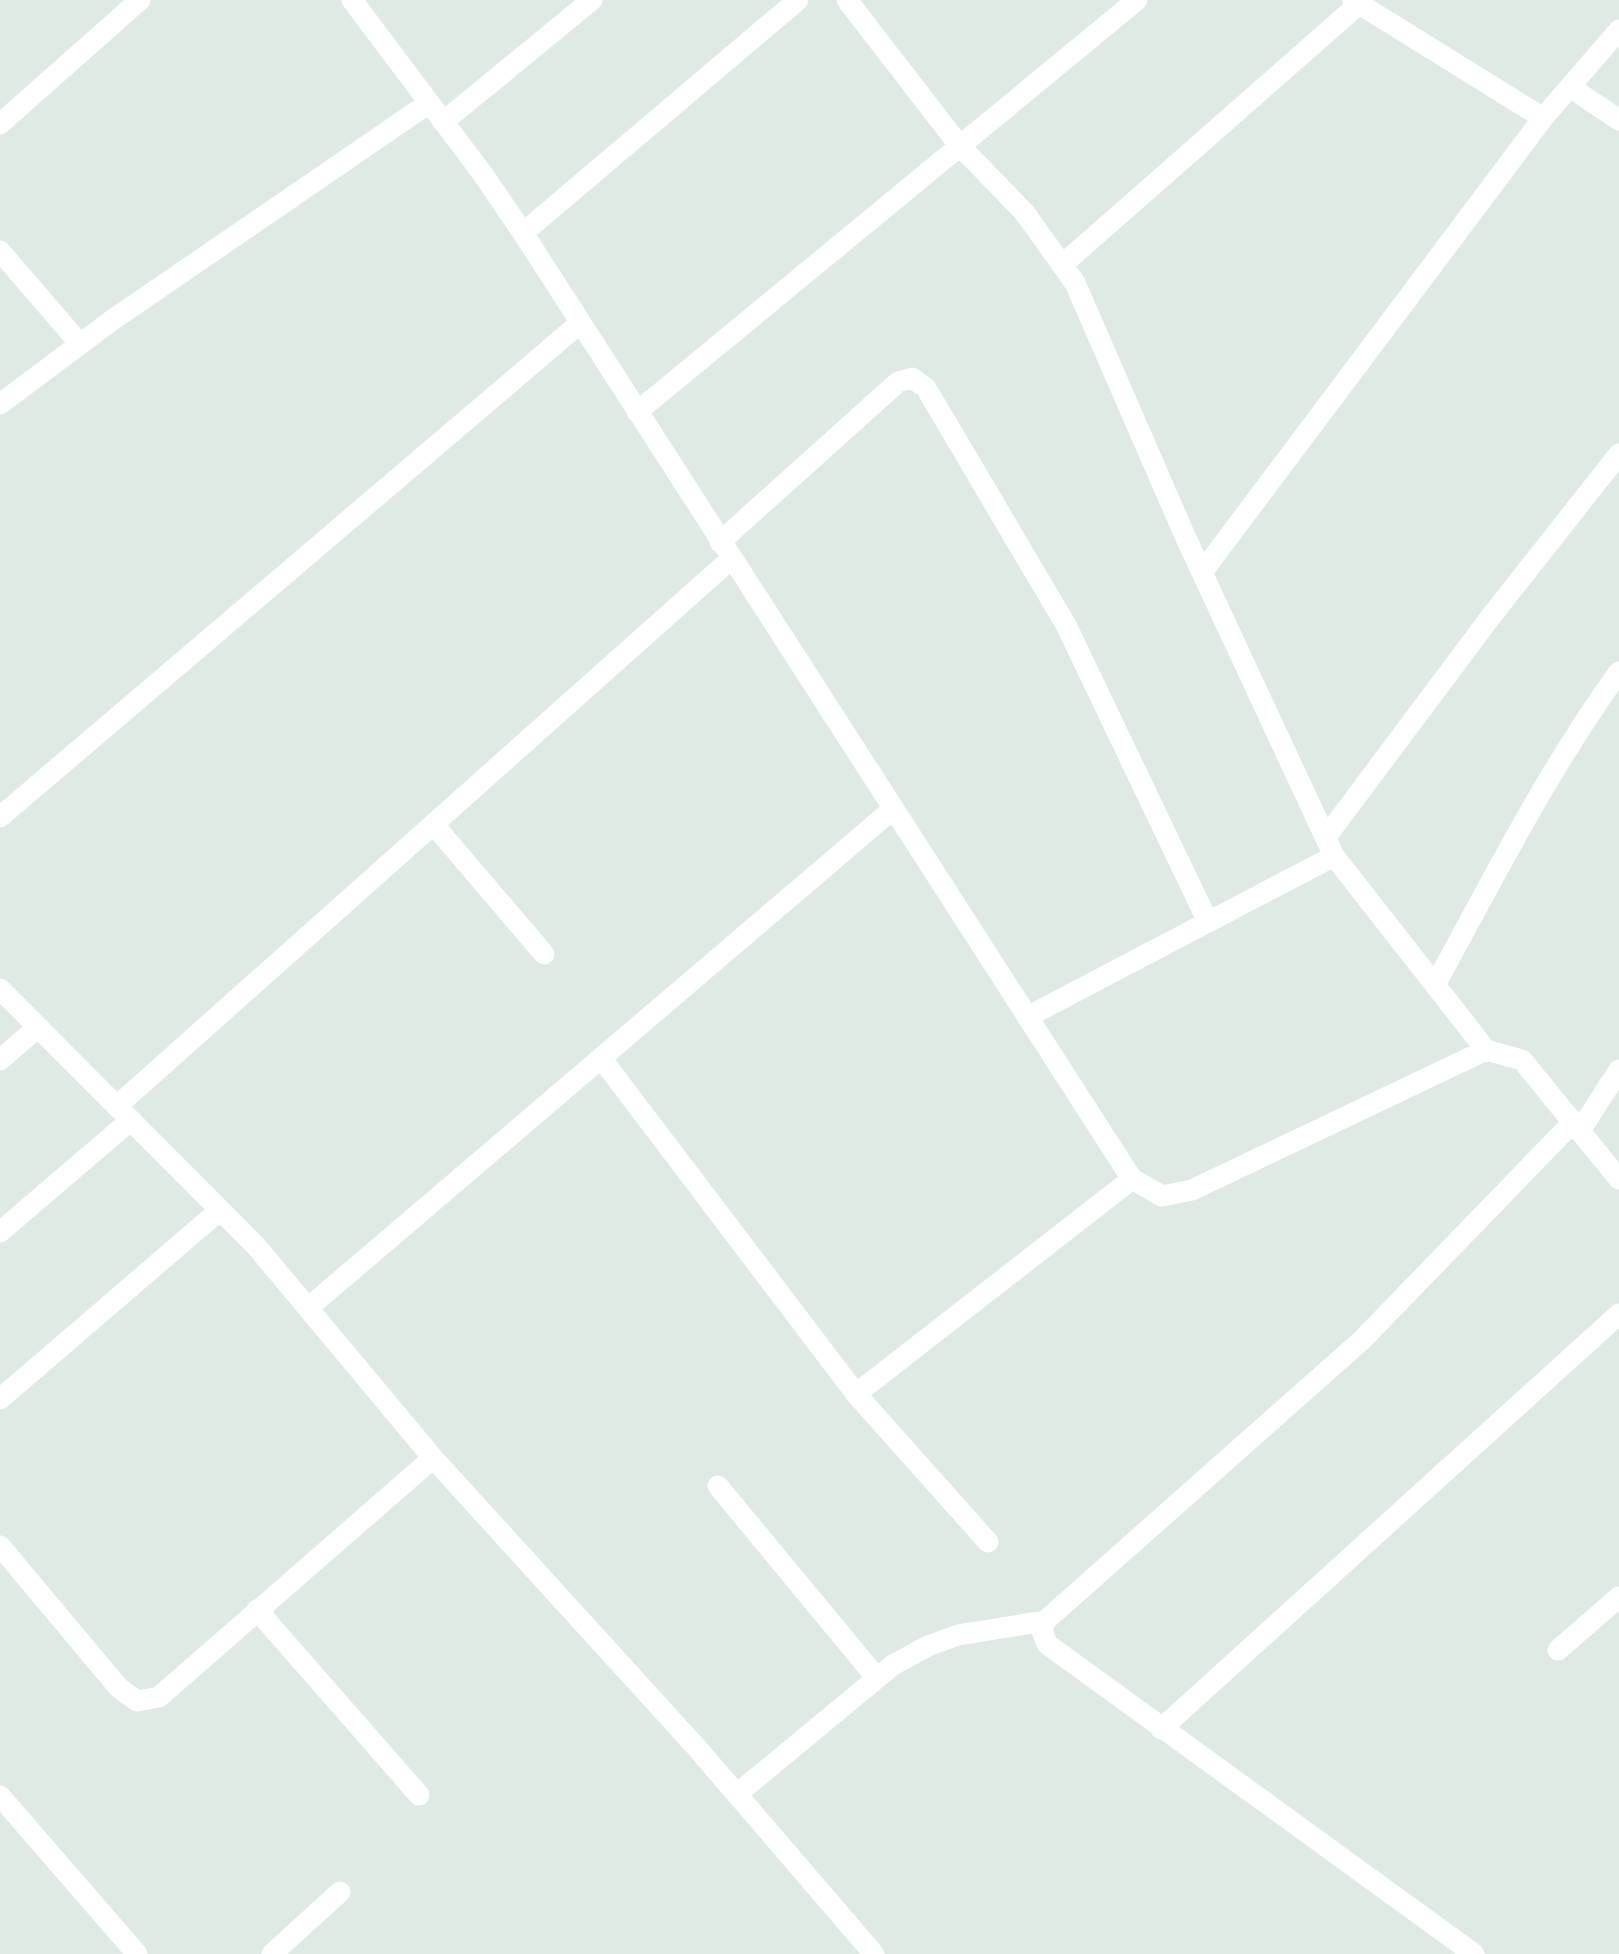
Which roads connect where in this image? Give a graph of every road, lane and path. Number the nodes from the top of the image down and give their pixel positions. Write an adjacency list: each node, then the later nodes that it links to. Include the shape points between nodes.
1 (140, 0): 14 (street)
2 (352, 0): 10 (street)
3 (592, 0): 13 (street)
4 (798, 0): 16 (street)
5 (848, 0): 15 (street)
6 (1137, 0): 15 (street)
7 (1356, 2): 11 (street); 18 (street)
8 (1619, 30): 9 (street)
9 (1570, 87): 11 (street); 12 (street)
10 (429, 103): 13 (street); 20 (street)
11 (1543, 118): 25 (street)
12 (1619, 120)
13 (443, 122): 16 (street)
14 (0, 124)
15 (960, 145): 18 (street, via 1024,212); 22 (street)
16 (523, 233): 19 (street)
17 (0, 251): 20 (street)
18 (1062, 265): 25 (street, via 1075,283)
19 (579, 324): 22 (street); 28 (street)
20 (80, 344): 21 (street)
21 (0, 404)
22 (637, 412): 24 (street)
23 (1619, 454): 30 (street, via 1489,619)
24 (726, 550): 27 (street); 29 (street); 31 (street, via 898,382 912,378 926,388 1066,625)
25 (1203, 571): 30 (street)
26 (1619, 672): 33 (street, via 1520,829)
27 (893, 809): 35 (street); 38 (street)
28 (0, 817)
29 (433, 825): 32 (street); 41 (street)
30 (1330, 846): 31 (street); 33 (street)
31 (1208, 922): 35 (street)
32 (544, 954)
33 (1435, 985): 37 (street)
34 (0, 989): 36 (street)
35 (1027, 1017): 44 (street)
36 (38, 1027): 39 (street); 41 (street)
37 (1486, 1050): 42 (street, via 1522,1060); 44 (street, via 1192,1190 1163,1196)
38 (601, 1058): 47 (street); 49 (street)
39 (0, 1060)
40 (1619, 1070): 42 (street)
41 (124, 1113): 45 (street); 46 (street)
42 (1577, 1125): 43 (street); 57 (street, via 1362,1340)
43 (1619, 1179)
44 (1132, 1180): 49 (street)
45 (220, 1210): 47 (street); 50 (street)
46 (0, 1232)
47 (308, 1308): 51 (street)
48 (1619, 1314): 60 (street)
49 (856, 1395): 53 (street)
50 (0, 1399)
51 (433, 1458): 56 (street); 61 (street)
52 (718, 1486): 59 (street)
53 (988, 1542)
54 (0, 1546): 56 (street, via 119,1688 137,1700 159,1697)
55 (1619, 1597): 58 (street)
56 (257, 1611): 63 (street)
57 (1045, 1621): 59 (street, via 958,1635 928,1646); 60 (street, via 1042,1631 1047,1644)
58 (1558, 1650)
59 (876, 1677): 61 (street)
60 (1161, 1729): 68 (street)
61 (737, 1794): 67 (street)
62 (0, 1796): 65 (street)
63 (419, 1796)
64 (340, 1892): 66 (street)
65 (137, 1954)
66 (272, 1954)
67 (874, 1954)
68 (1474, 1954)

